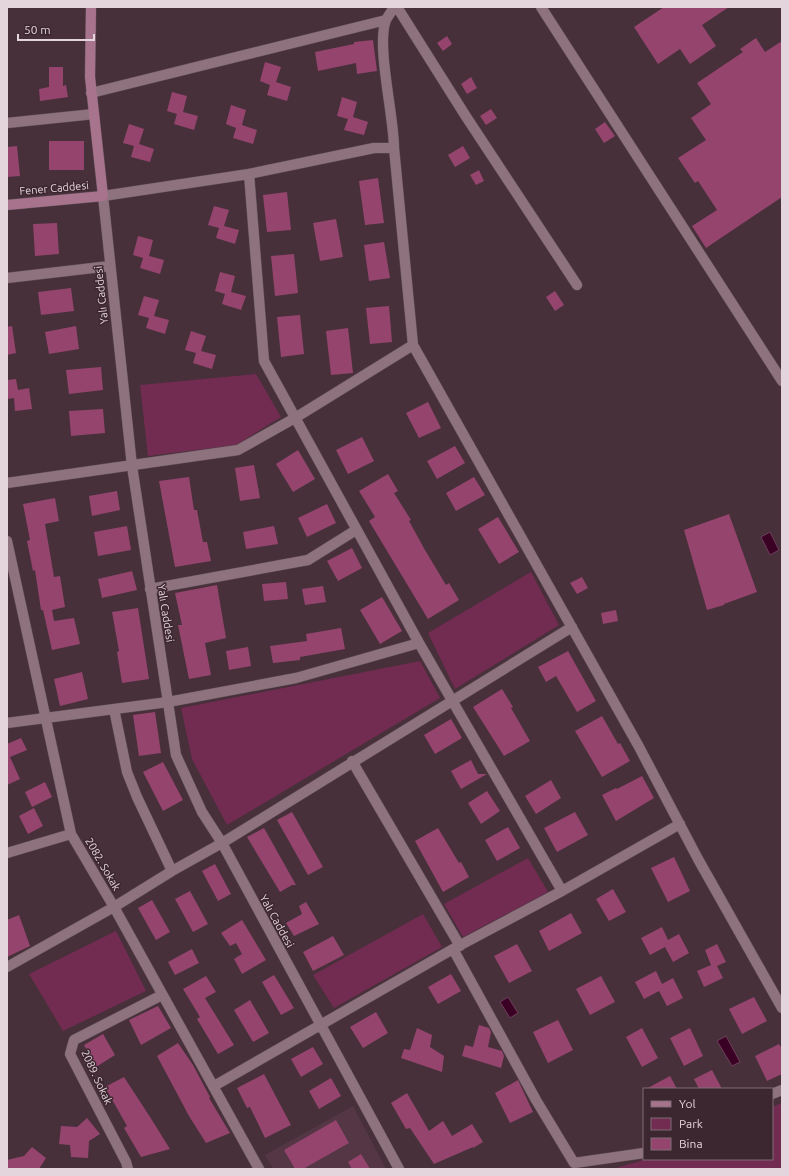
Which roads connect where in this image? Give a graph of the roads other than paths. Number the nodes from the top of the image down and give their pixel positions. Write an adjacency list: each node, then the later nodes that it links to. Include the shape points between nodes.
1 (90, 7): 5 (street, Yalı Caddesi)
2 (396, 7): 4 (street); 14 (street)
3 (541, 7): 16 (street)
4 (386, 20): 5 (street); 8 (street, via 384,54)
5 (91, 93): 6 (street, Yalı Caddesi)
6 (94, 114): 7 (street); 10 (street, Yalı Caddesi)
7 (7, 123)
8 (394, 148): 9 (street, via 374,148); 15 (street)
9 (249, 174): 10 (street); 17 (street, via 264,361)
10 (103, 196): 11 (street, Fener Caddesi); 12 (street, Yalı Caddesi)
11 (7, 204)
12 (110, 266): 13 (street); 18 (street, Yalı Caddesi)
13 (7, 278)
14 (577, 284)
15 (413, 344): 17 (street); 23 (street)
16 (782, 381)
17 (294, 418): 18 (street, via 238,450); 20 (street)
18 (132, 466): 19 (street); 22 (street, Yalı Caddesi)
19 (7, 483)
20 (356, 530): 22 (street, via 308,560); 24 (street)
21 (7, 541): 28 (street, 2082. Sokak)
22 (150, 589): 26 (street, Yalı Caddesi)
23 (572, 627): 25 (street); 31 (street)
24 (420, 643): 25 (street); 26 (street, via 296,678)
25 (453, 701): 30 (street); 36 (street)
26 (168, 702): 27 (street); 33 (street, Yalı Caddesi, via 176,755 202,812)
27 (114, 708): 28 (street); 35 (street, via 127,772)
28 (45, 718): 29 (street); 32 (street, 2082. Sokak)
29 (7, 723)
30 (352, 761): 33 (street); 38 (street)
31 (680, 824): 36 (street); 41 (street)
32 (72, 834): 34 (street); 37 (street, 2082. Sokak)
33 (222, 843): 35 (street); 42 (street, Yalı Caddesi)
34 (7, 853)
35 (172, 871): 37 (street)
36 (562, 891): 38 (street)
37 (114, 907): 39 (street); 40 (street, 2082. Sokak)
38 (456, 948): 42 (street); 45 (street, via 536,1100)
39 (7, 968)
40 (162, 995): 43 (street, 2082. Sokak); 46 (street, 2089. Sokak, via 74,1040 70,1054)
41 (782, 1008)
42 (320, 1025): 43 (street); 48 (street, Yalı Caddesi)
43 (214, 1086): 47 (street, 2082. Sokak)
44 (643, 1153): 45 (street)
45 (574, 1166)
46 (128, 1169)
47 (259, 1169)
48 (399, 1169)

